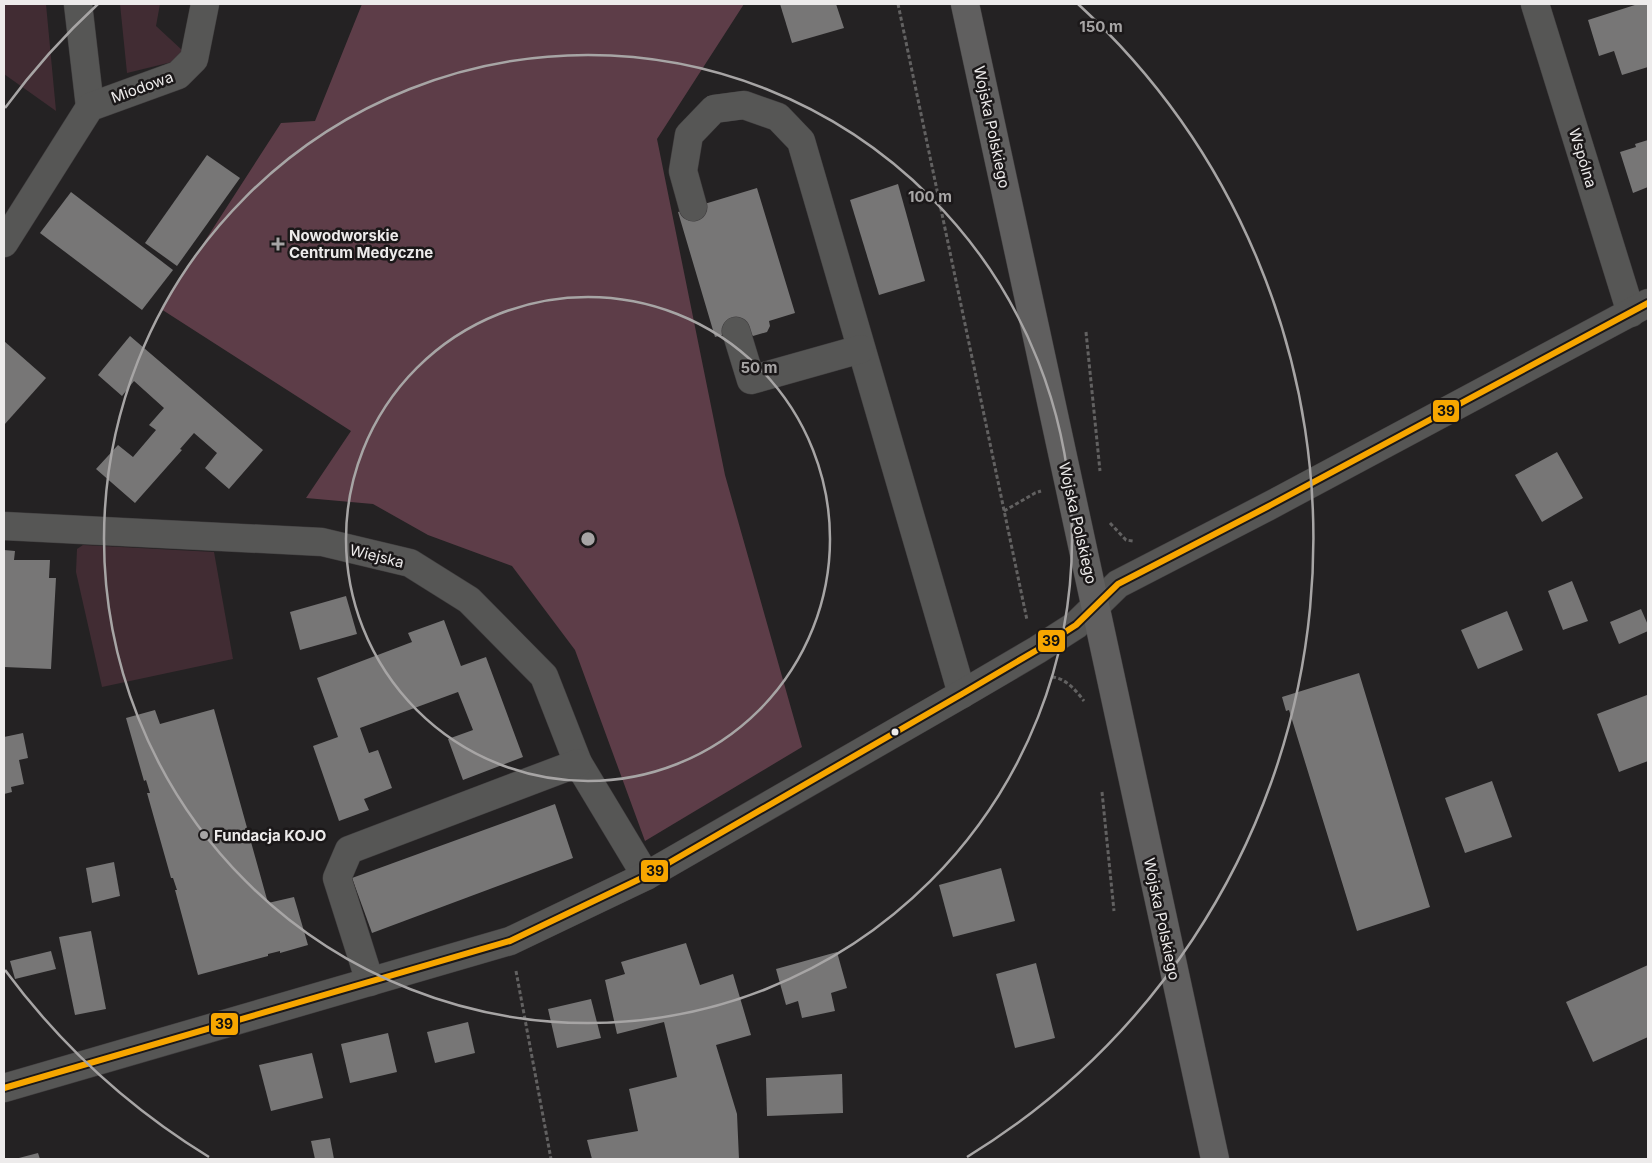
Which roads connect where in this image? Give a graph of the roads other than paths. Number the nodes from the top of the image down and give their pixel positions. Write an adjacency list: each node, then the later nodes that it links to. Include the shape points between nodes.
1 (78, 4): 5 (street, Miodowa)
2 (205, 4): 5 (street, Miodowa, via 194,59 178,75)
3 (965, 4): 12 (main road, Wojska Polskiego)
4 (1535, 4): 8 (street, Wspólna)
5 (90, 107): 7 (street)
6 (693, 207): 10 (street, via 683,171 689,134 714,109 744,105 778,117 801,141)
7 (7, 239)
8 (1639, 308): 12 (street, via 1118,584)
9 (736, 331): 10 (street, via 751,380)
10 (861, 349): 13 (street)
11 (4, 526): 14 (street, Wiejska, via 322,542 410,563 469,600 544,676)
12 (1096, 606): 13 (street, via 1076,625); 18 (main road, Wojska Polskiego)
13 (962, 694): 15 (street)
14 (578, 763): 15 (street, Wiejska); 16 (street, via 348,850 337,878)
15 (646, 876): 16 (street, via 510,941)
16 (370, 982): 17 (street)
17 (4, 1088)
18 (1215, 1159)

